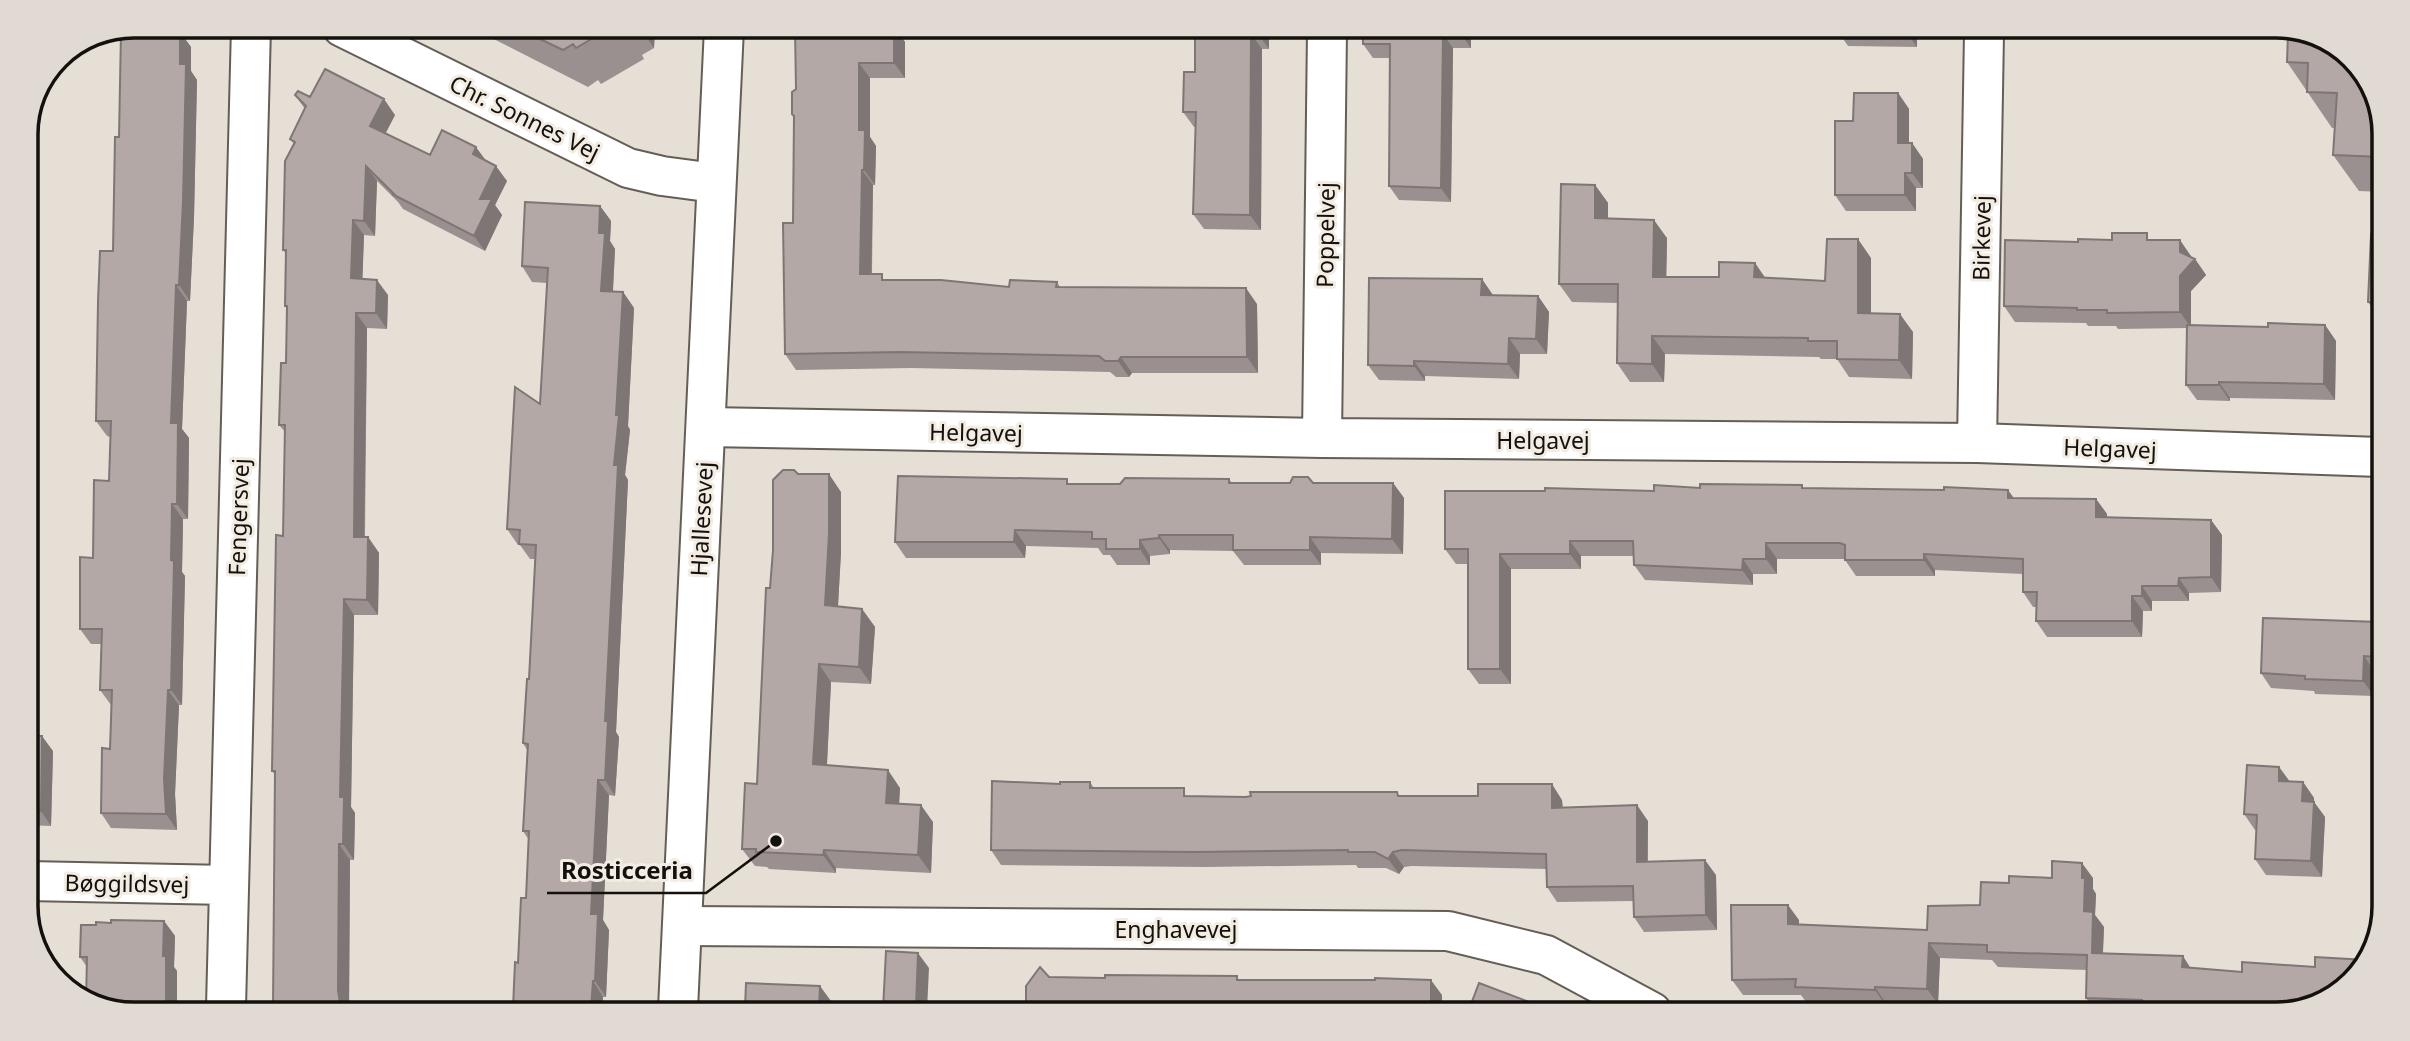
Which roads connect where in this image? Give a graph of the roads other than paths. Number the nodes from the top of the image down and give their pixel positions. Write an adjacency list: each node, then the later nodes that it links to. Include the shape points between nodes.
1 (250, 38): 12 (street, Fengersvej)
2 (364, 38): 6 (street, Chr. Sonnes Vej, via 628,168)
3 (723, 38): 6 (street, Hjallesevej)
4 (1327, 38): 8 (street, Poppelvej)
5 (1984, 38): 9 (street, Birkevej)
6 (715, 183): 7 (street, Hjallesevej)
7 (706, 427): 8 (street, Helgavej); 13 (street, Hjallesevej)
8 (1322, 438): 9 (street, Helgavej)
9 (1977, 443): 10 (street, Helgavej)
10 (2371, 457)
11 (39, 881): 12 (street, Bøggildsvej)
12 (228, 885): 14 (street, Fengersvej)
13 (682, 926): 15 (street, Hjallesevej); 16 (street, Enghavevej, via 1448,931 1546,955)
14 (226, 1002)
15 (678, 1002)
16 (1633, 1002)

